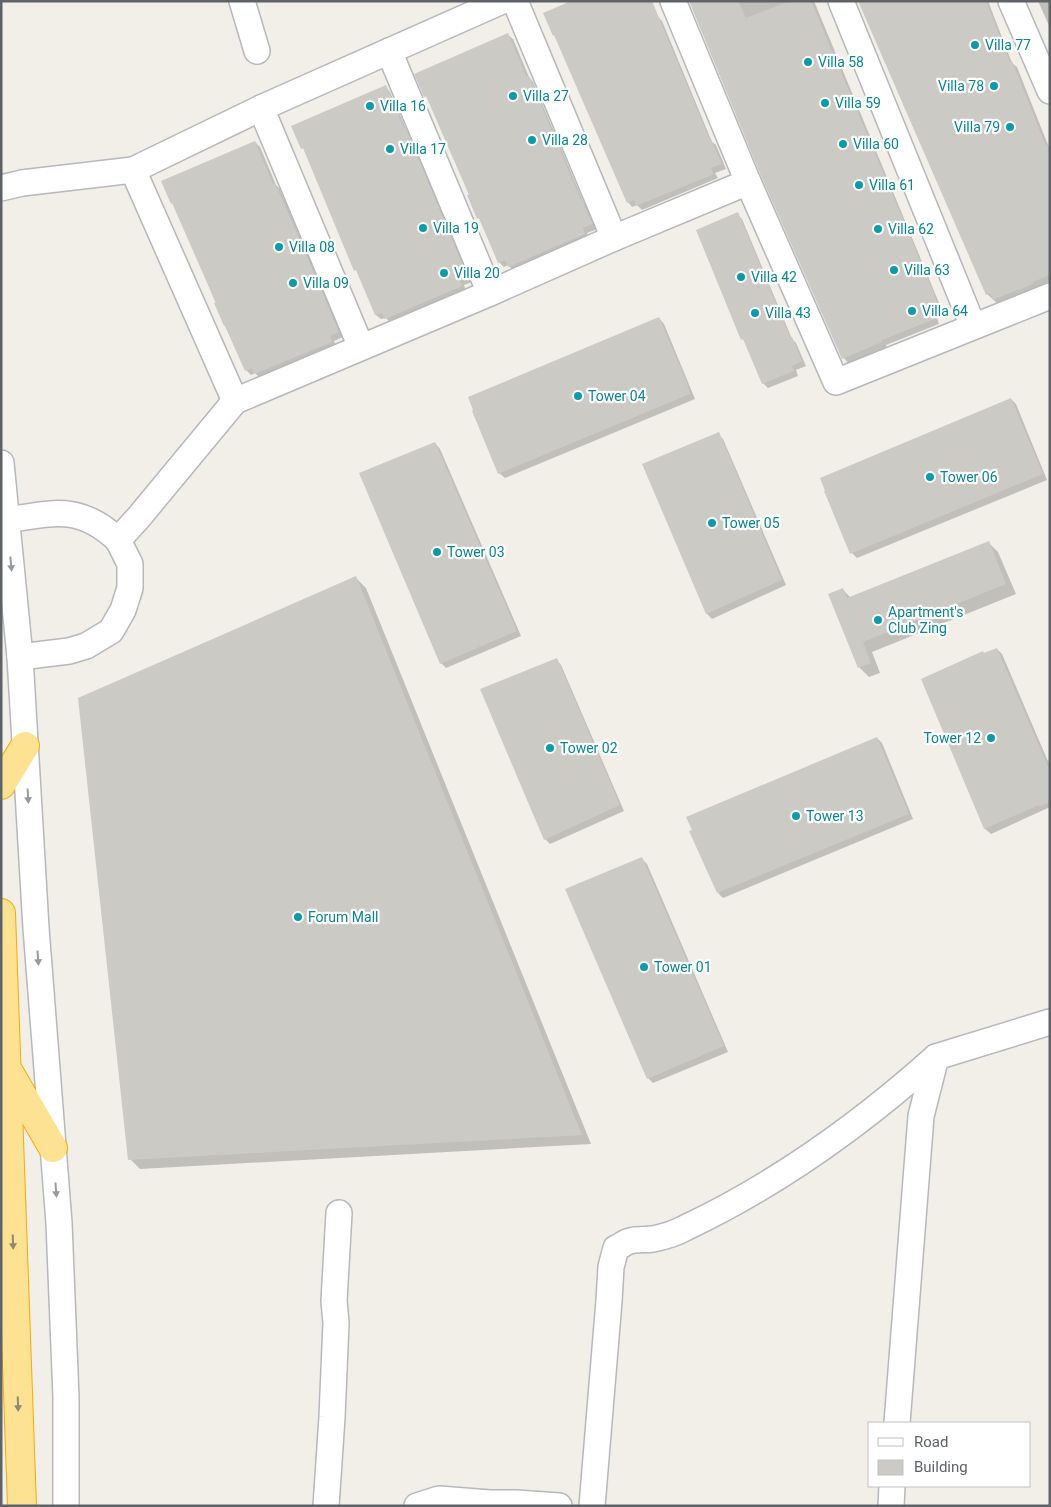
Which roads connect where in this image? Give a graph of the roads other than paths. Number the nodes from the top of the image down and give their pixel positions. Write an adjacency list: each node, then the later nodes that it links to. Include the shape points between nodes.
1 (242, 1): 7 (street)
2 (502, 1): 8 (street)
3 (515, 1): 14 (street)
4 (673, 1): 12 (street)
5 (841, 1): 17 (street)
6 (1011, 1): 9 (street)
7 (257, 51)
8 (389, 51): 10 (street); 15 (street)
9 (1050, 91)
10 (261, 108): 11 (street); 18 (street)
11 (133, 170): 13 (street); 19 (street)
12 (748, 182): 14 (street); 17 (street, via 836,382)
13 (1, 188)
14 (614, 238): 15 (street)
15 (490, 293): 18 (street)
16 (1050, 296): 17 (street)
17 (973, 326)
18 (361, 347): 19 (street)
19 (236, 401): 22 (street)
20 (1, 463): 21 (street)
21 (7, 520): 22 (street, via 69,513 94,522); 23 (street, one-way to 23)
22 (118, 540): 23 (street, via 130,564 130,588 111,631 86,646 69,651)
23 (20, 657): 24 (street)
24 (25, 746): 25 (highway); 30 (street, one-way to 30)
25 (1, 785)
26 (1, 913): 29 (highway)
27 (1050, 1022): 28 (street)
28 (936, 1057): 32 (street, via 921,1116); 39 (street, via 876,1108 796,1166 683,1230 654,1239 630,1241 616,1248 611,1267)
29 (7, 1068): 30 (highway); 34 (highway, one-way to 34)
30 (53, 1148): 35 (street, one-way to 35, via 66,1397)
31 (339, 1213): 36 (street)
32 (897, 1422)
33 (892, 1487): 40 (street)
34 (22, 1506)
35 (66, 1506)
36 (326, 1506)
37 (417, 1506): 38 (street, via 439,1499)
38 (559, 1506)
39 (592, 1506)
40 (890, 1506)

